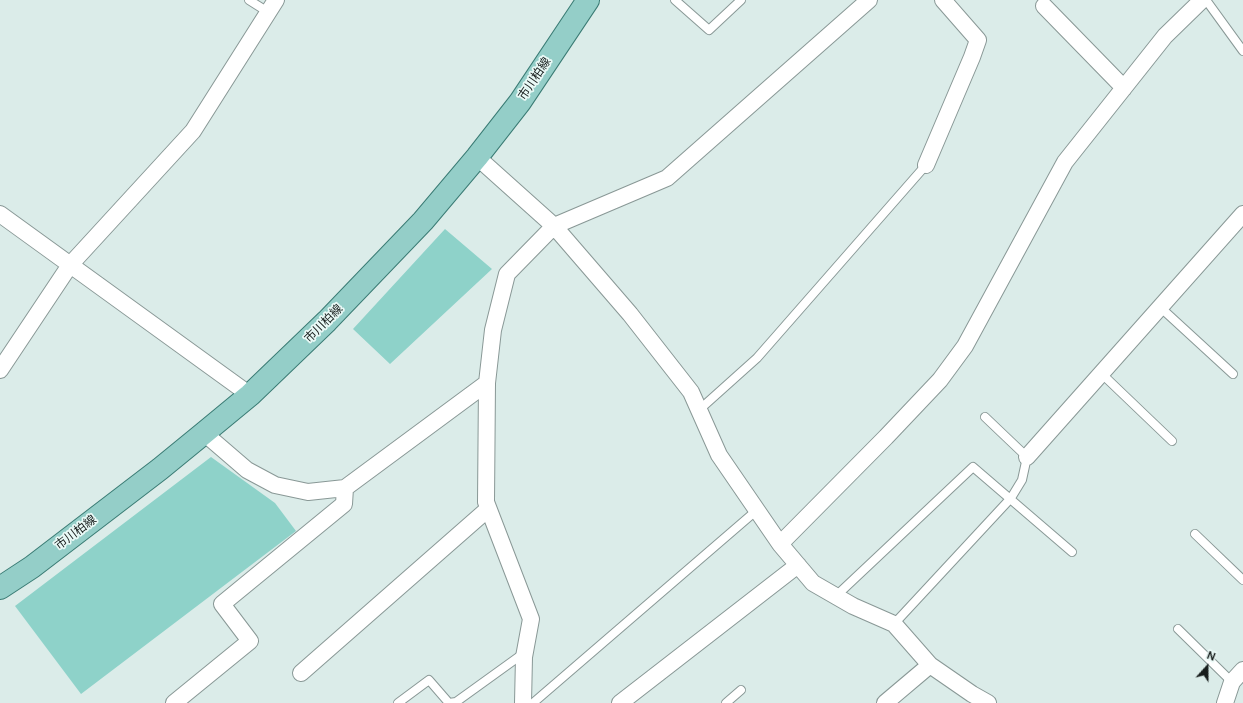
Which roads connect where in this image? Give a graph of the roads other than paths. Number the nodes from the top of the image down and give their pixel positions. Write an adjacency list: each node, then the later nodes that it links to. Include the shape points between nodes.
1 (249, 0): 9 (lane)
2 (588, 0): 13 (main road, 市川柏線, via 520,102)
3 (675, 0): 4 (lane, via 709,30)
4 (741, 0)
5 (869, 0): 17 (street, via 667,178)
6 (943, 0): 14 (street, via 978,40)
7 (1202, 0): 12 (street, via 1166,36)
8 (1206, 0): 11 (lane)
9 (272, 6): 18 (street, via 193,131)
10 (1044, 6): 12 (street)
11 (1243, 51)
12 (1124, 88): 35 (street, via 1065,162 964,346 940,380)
13 (477, 157): 17 (street); 24 (main road, 市川柏線, via 418,226 327,321)
14 (926, 165): 25 (lane, via 757,358)
15 (0, 214): 18 (street)
16 (1243, 214): 19 (street)
17 (554, 226): 23 (street, via 507,274 494,330); 25 (street, via 630,314 691,392)
18 (70, 265): 20 (street); 24 (street)
19 (1160, 307): 21 (street); 22 (lane)
20 (0, 370)
21 (1102, 374): 28 (lane); 29 (street)
22 (1233, 374)
23 (486, 383): 30 (street); 32 (street)
24 (250, 395): 27 (main road, 市川柏線)
25 (699, 410): 33 (street, via 719,455)
26 (985, 417): 29 (lane)
27 (204, 433): 30 (street, via 247,470 275,485 308,492); 39 (main road, 市川柏線, via 32,567)
28 (1172, 441)
29 (1027, 457): 31 (lane, via 1022,480)
30 (345, 488): 49 (street, via 344,504 222,604 250,641)
31 (1011, 498): 36 (lane); 40 (lane, via 972,466); 41 (lane)
32 (488, 509): 43 (street, via 530,619); 46 (street)
33 (757, 510): 35 (street); 52 (lane)
34 (1195, 534): 38 (lane)
35 (780, 544): 37 (street)
36 (1072, 552)
37 (798, 565): 40 (street, via 814,583); 53 (street)
38 (1243, 580)
39 (0, 588)
40 (836, 596): 41 (street)
41 (894, 624): 44 (street)
42 (1178, 629): 47 (lane)
43 (525, 652): 50 (lane, via 456,702 449,703 429,680); 51 (street)
44 (930, 665): 55 (street); 56 (street)
45 (1243, 670): 47 (street)
46 (301, 673)
47 (1232, 682): 57 (street)
48 (741, 690): 54 (lane)
49 (174, 703)
50 (398, 703)
51 (523, 703)
52 (533, 703)
53 (620, 703)
54 (726, 703)
55 (885, 703)
56 (988, 703)
57 (1225, 703)

